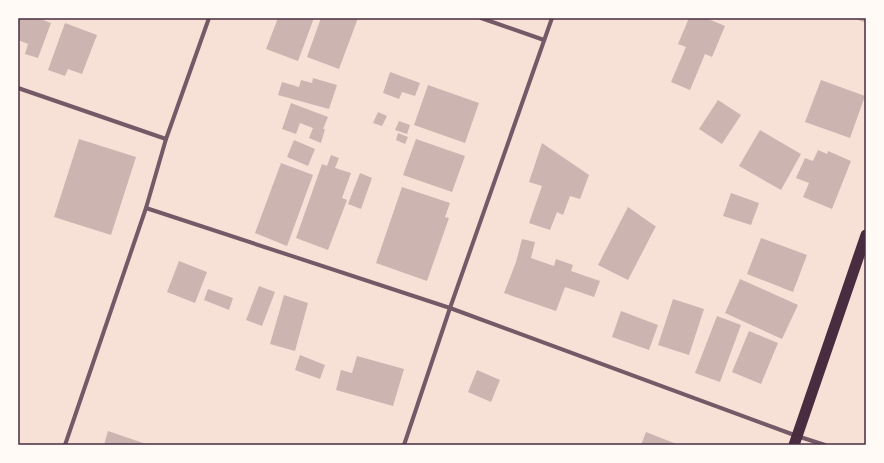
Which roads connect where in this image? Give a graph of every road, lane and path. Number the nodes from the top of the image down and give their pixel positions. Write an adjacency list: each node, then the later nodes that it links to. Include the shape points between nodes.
1 (209, 18): 6 (street)
2 (481, 18): 4 (street)
3 (552, 18): 4 (street)
4 (544, 40): 9 (street)
5 (18, 88): 6 (street)
6 (166, 139): 7 (street)
7 (146, 208): 9 (street); 11 (street)
8 (866, 235): 10 (highway)
9 (450, 308): 10 (street); 12 (street)
10 (795, 440): 13 (street)
11 (65, 445)
12 (404, 445)
13 (825, 445)

